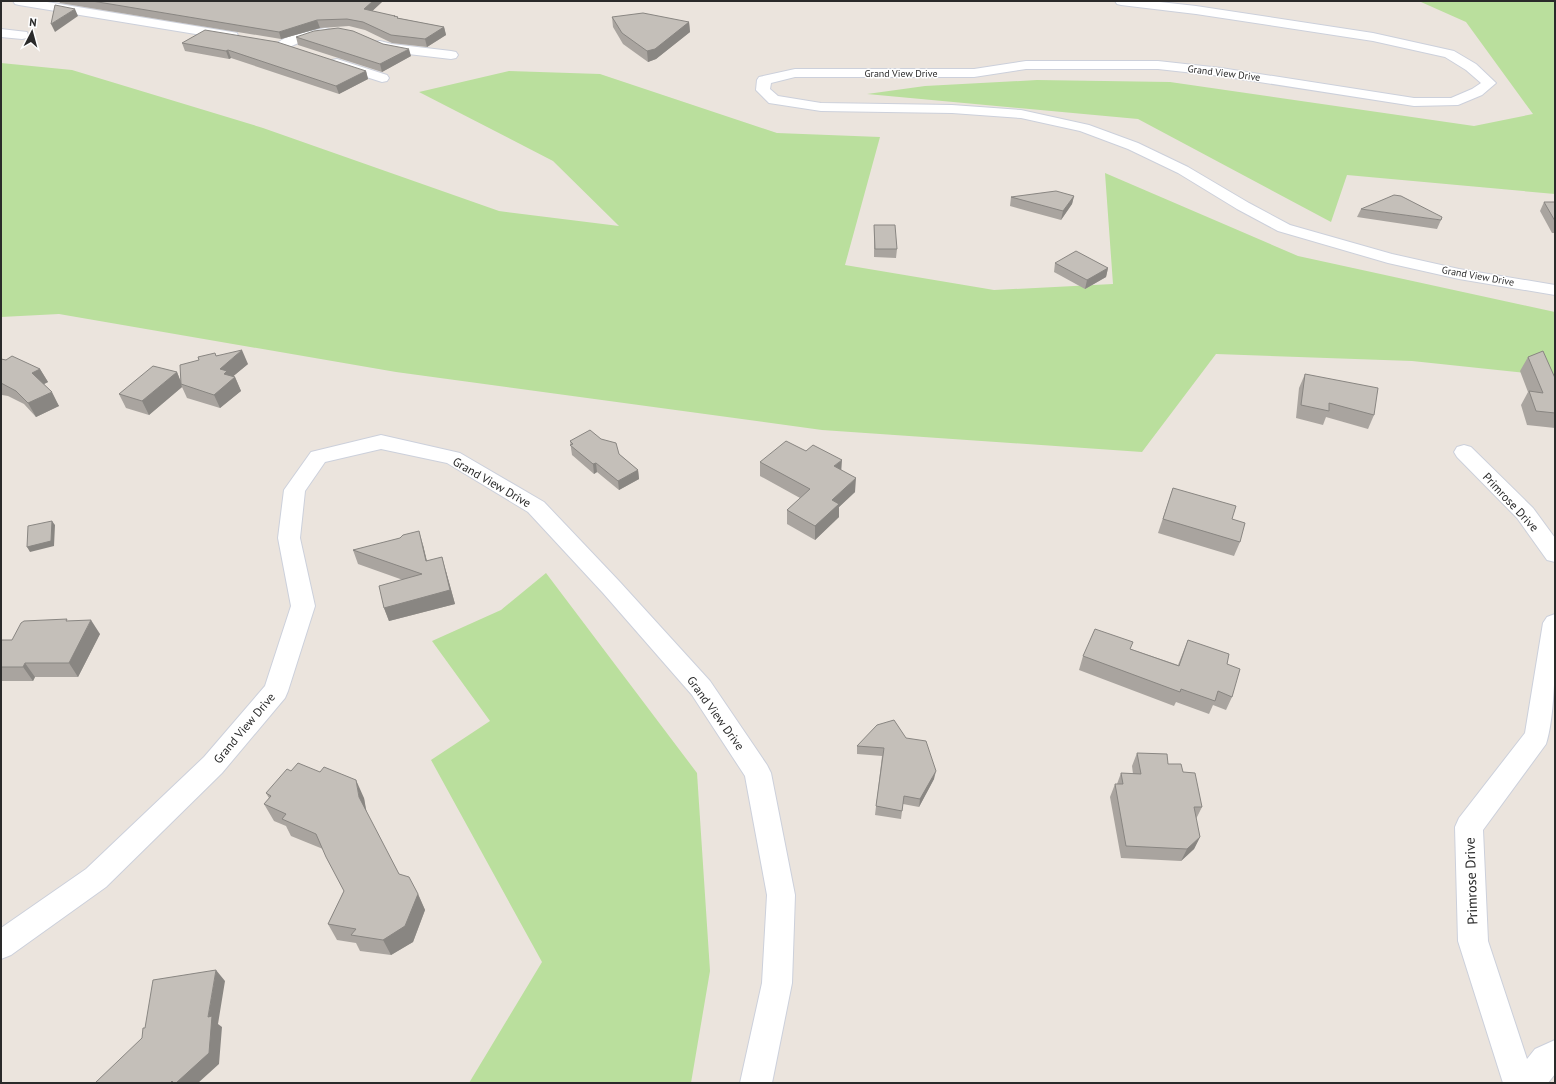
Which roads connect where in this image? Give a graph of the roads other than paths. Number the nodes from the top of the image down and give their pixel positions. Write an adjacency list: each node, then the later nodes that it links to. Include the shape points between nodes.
1 (19, 1): 7 (street)
2 (1121, 1): 14 (street, Grand View Drive, via 1372,37 1449,54 1471,67 1489,83 1477,92 1453,102 1414,102 1229,73 1158,65 1026,65 974,73 795,73 764,80 763,90 774,100 821,107 952,109 1014,114 1084,128 1133,146 1183,170 1284,228 1388,258 1459,274)
3 (338, 31): 9 (street, via 308,35)
4 (1, 33): 5 (street)
5 (22, 35)
6 (366, 38): 11 (street, via 384,46)
7 (247, 39)
8 (268, 42): 9 (street)
9 (282, 45): 10 (street)
10 (303, 52)
11 (451, 55)
12 (325, 59): 13 (street)
13 (382, 78)
14 (1555, 290)
15 (1464, 452): 16 (street, Primrose Drive, via 1525,513)
16 (1555, 554)
17 (1555, 623): 21 (street, Primrose Drive, via 1537,736 1469,827 1473,941)
18 (1, 945): 20 (street, Grand View Drive, via 96,878 213,765 276,691 303,606 289,538 296,490 318,457 381,442 454,458 536,507 701,688 758,773 781,895 777,984)
19 (1555, 1056): 22 (street, via 1546,1060)
20 (756, 1083)
21 (1519, 1083)
22 (1529, 1083)

